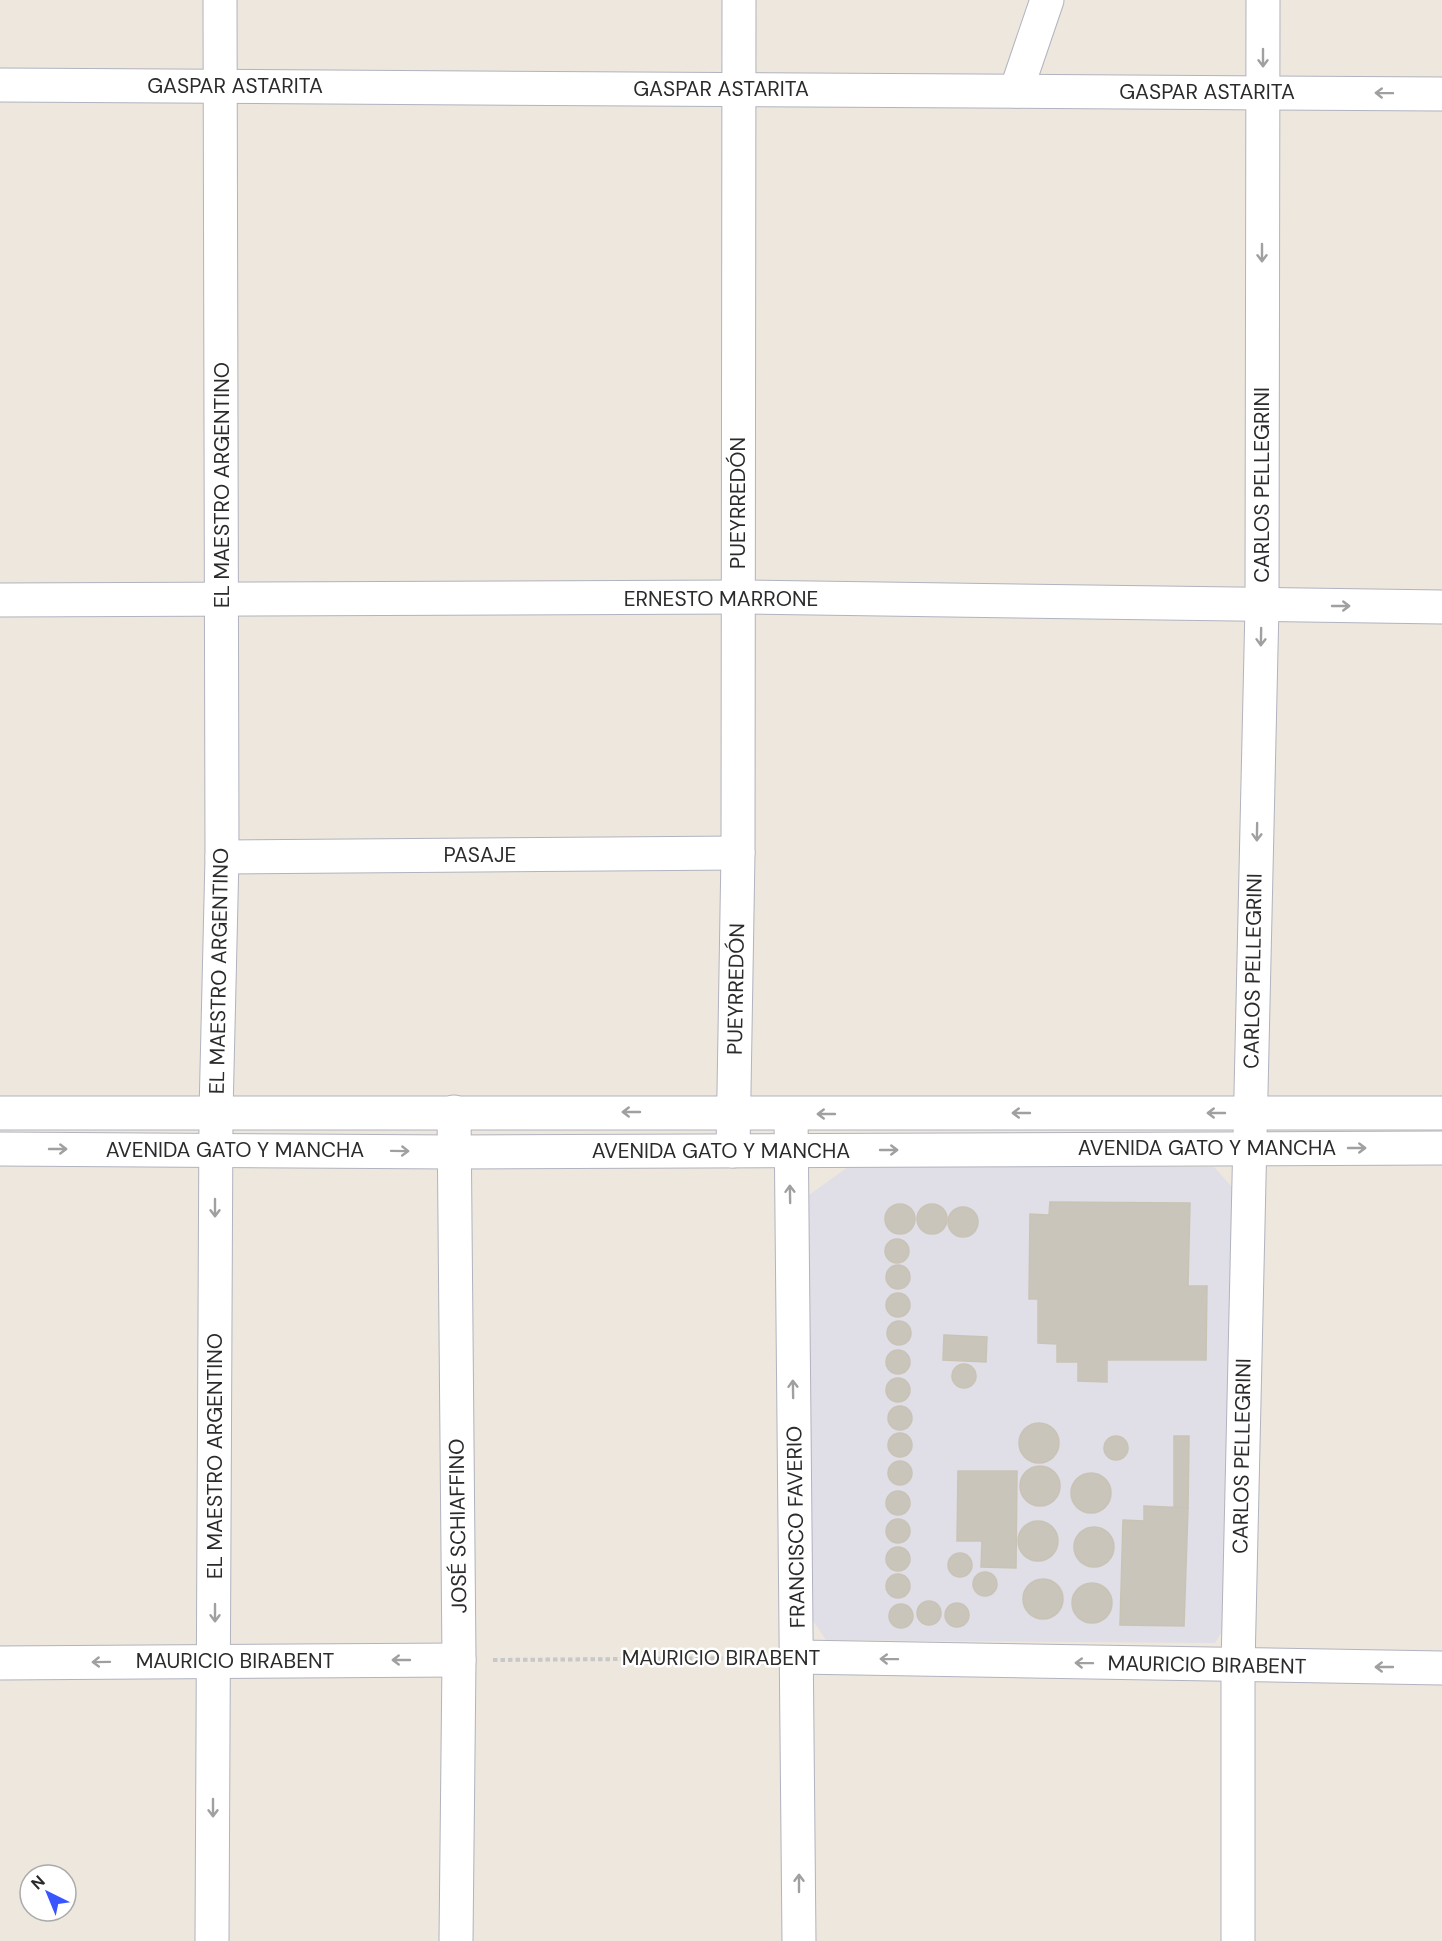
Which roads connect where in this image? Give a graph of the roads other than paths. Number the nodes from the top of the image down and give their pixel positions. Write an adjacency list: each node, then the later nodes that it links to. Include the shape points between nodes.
1 (220, 0): 6 (street, EL MAESTRO ARGENTINO)
2 (739, 0): 7 (street, PUEYRREDÓN)
3 (1047, 0): 8 (street)
4 (1263, 0): 9 (street, CARLOS PELLEGRINI, one-way to 9)
5 (0, 85): 6 (street, GASPAR ASTARITA)
6 (220, 86): 7 (street, GASPAR ASTARITA); 13 (street, EL MAESTRO ARGENTINO)
7 (739, 89): 8 (street, GASPAR ASTARITA); 11 (street, PUEYRREDÓN)
8 (1016, 91): 9 (street, GASPAR ASTARITA)
9 (1263, 92): 10 (street, GASPAR ASTARITA, one-way to 9); 14 (street, CARLOS PELLEGRINI, one-way to 14)
10 (1442, 94)
11 (738, 597): 13 (street, ERNESTO MARRONE); 14 (street, ERNESTO MARRONE); 16 (street, PUEYRREDÓN)
12 (0, 600): 13 (street, ERNESTO MARRONE)
13 (222, 601): 17 (street, EL MAESTRO ARGENTINO)
14 (1262, 606): 15 (street, ERNESTO MARRONE, one-way to 15); 22 (street, CARLOS PELLEGRINI, one-way to 22)
15 (1442, 607)
16 (738, 853): 17 (street, PASAJE); 21 (street, PUEYRREDÓN)
17 (222, 857): 20 (street, EL MAESTRO ARGENTINO)
18 (454, 1112): 20 (street, AVENIDA GATO Y MANCHA); 21 (street, AVENIDA GATO Y MANCHA, one-way to 18); 31 (street, JOSÉ SCHIAFFINO)
19 (0, 1113): 20 (street, AVENIDA GATO Y MANCHA)
20 (216, 1113): 28 (street, EL MAESTRO ARGENTINO)
21 (734, 1113): 24 (street, AVENIDA GATO Y MANCHA); 29 (street, PUEYRREDÓN)
22 (1250, 1113): 23 (street, AVENIDA GATO Y MANCHA); 24 (street, AVENIDA GATO Y MANCHA, one-way to 24); 25 (street, CARLOS PELLEGRINI)
23 (1442, 1113)
24 (791, 1114): 30 (street, FRANCISCO FAVERIO)
25 (1249, 1148): 26 (street, AVENIDA GATO Y MANCHA, one-way to 26); 30 (street, AVENIDA GATO Y MANCHA, one-way to 25); 36 (street, CARLOS PELLEGRINI)
26 (1442, 1148)
27 (0, 1149): 28 (street, AVENIDA GATO Y MANCHA, one-way to 28)
28 (216, 1149): 31 (street, AVENIDA GATO Y MANCHA, one-way to 31); 34 (street, EL MAESTRO ARGENTINO, one-way to 34)
29 (733, 1151): 30 (street, AVENIDA GATO Y MANCHA); 31 (street, AVENIDA GATO Y MANCHA)
30 (789, 1151): 32 (street, FRANCISCO FAVERIO, one-way to 30)
31 (454, 1152): 33 (street, JOSÉ SCHIAFFINO)
32 (798, 1657): 36 (street, MAURICIO BIRABENT, one-way to 32); 40 (street, FRANCISCO FAVERIO, one-way to 32)
33 (459, 1660): 34 (street, MAURICIO BIRABENT, one-way to 34); 39 (street, JOSÉ SCHIAFFINO)
34 (214, 1661): 35 (street, MAURICIO BIRABENT, one-way to 35); 38 (street, EL MAESTRO ARGENTINO, one-way to 38)
35 (0, 1663)
36 (1238, 1666): 37 (street, MAURICIO BIRABENT, one-way to 36); 41 (street, CARLOS PELLEGRINI)
37 (1442, 1668)
38 (212, 1941)
39 (456, 1941)
40 (799, 1941)
41 (1238, 1941)

